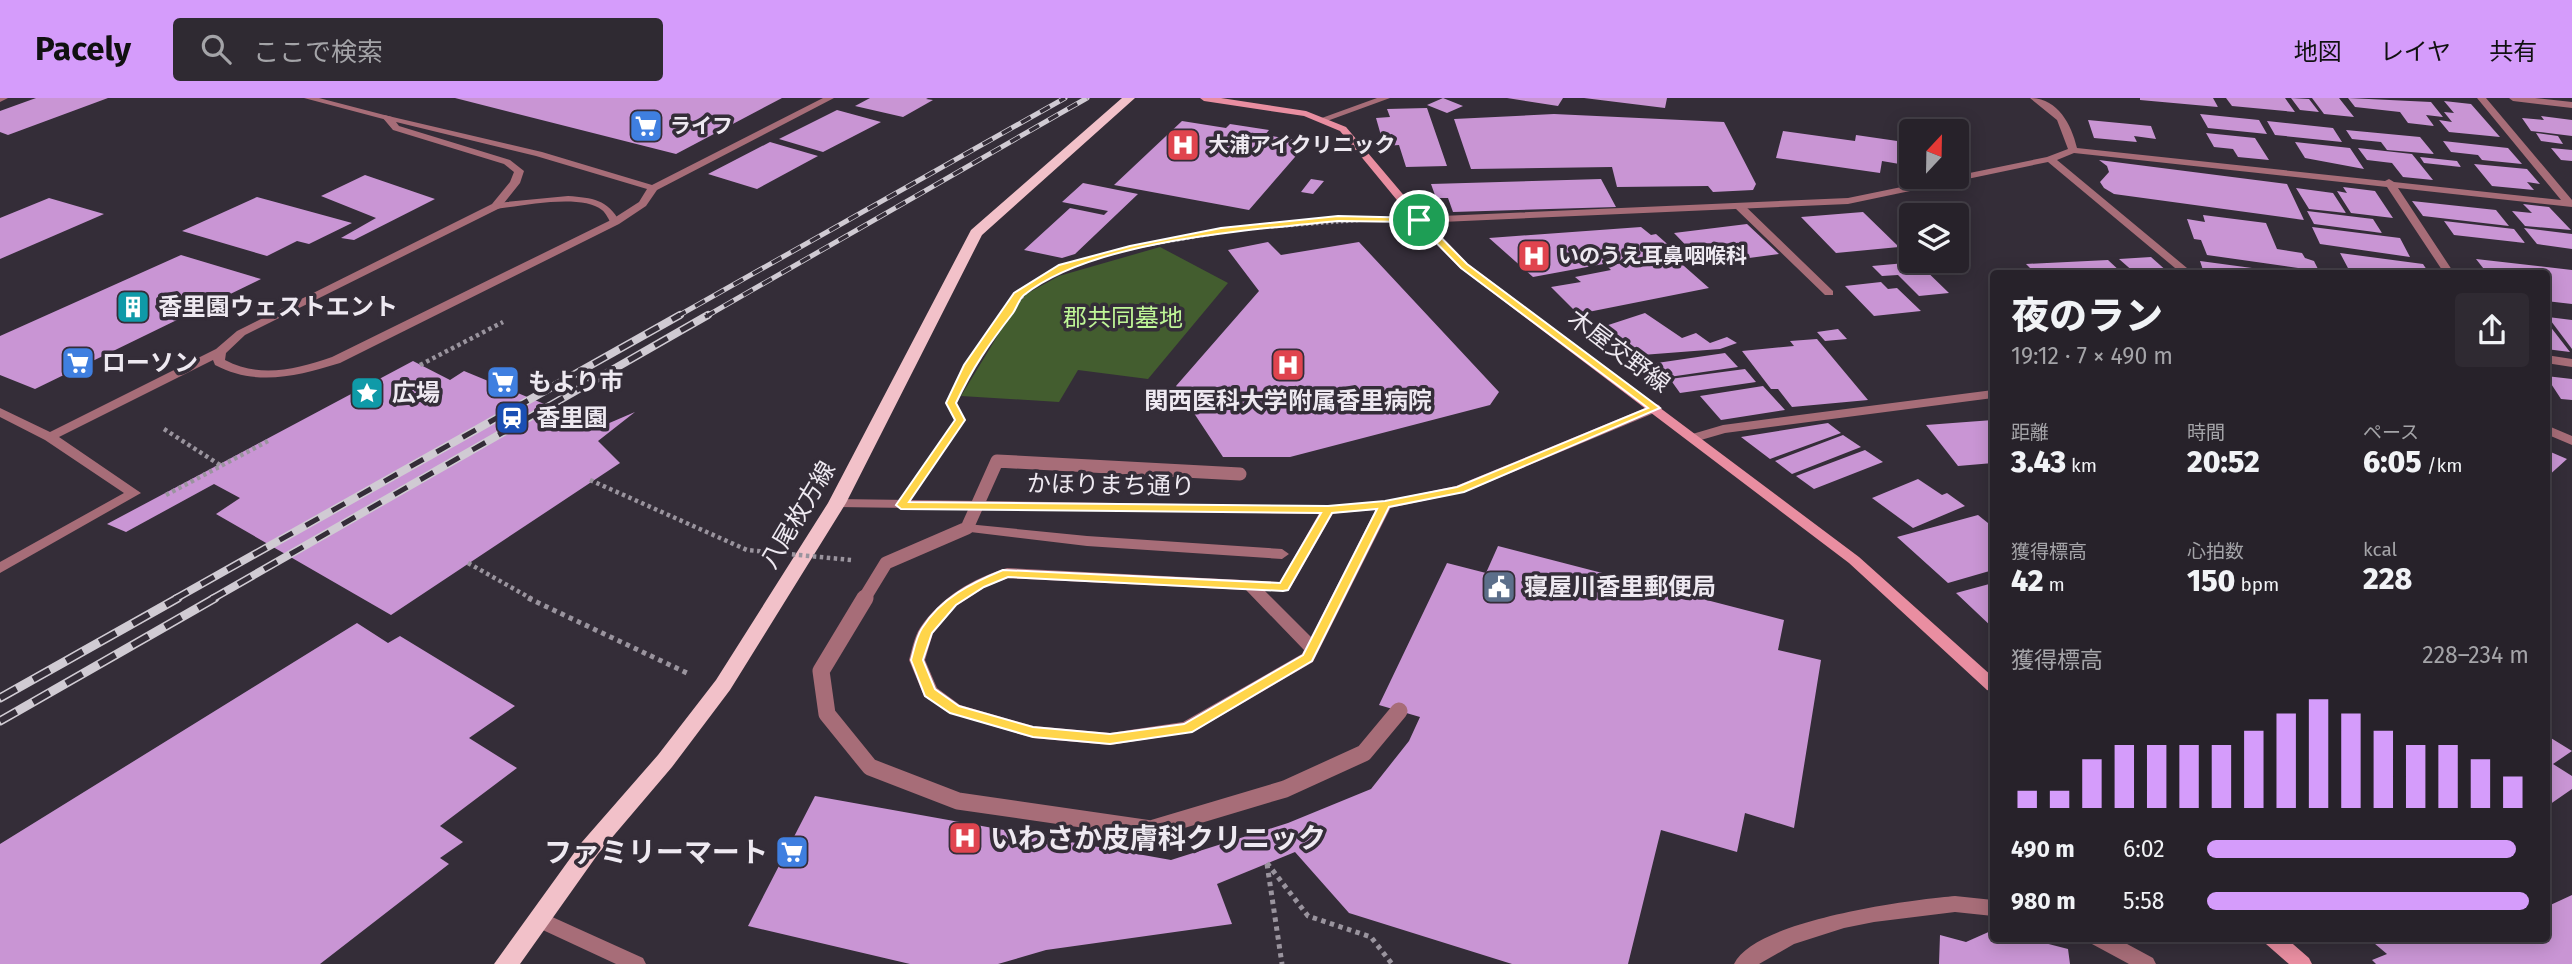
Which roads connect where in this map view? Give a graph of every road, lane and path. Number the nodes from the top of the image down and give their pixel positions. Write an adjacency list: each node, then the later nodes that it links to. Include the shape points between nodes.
1 (309, 98): 10 (street)
2 (349, 98): 10 (street)
3 (830, 98): 17 (street)
4 (1129, 98): 42 (main road, 八尾枚方線, via 976,233)
5 (1204, 98): 13 (main road, 木屋交野線)
6 (1387, 98): 13 (street)
7 (2034, 98): 14 (street, via 2051,107 2068,126)
8 (2481, 98): 18 (street)
9 (2513, 98): 11 (street)
10 (333, 105): 12 (street)
11 (2572, 105)
12 (387, 117): 17 (street); 19 (street, via 396,128 507,162 519,171)
13 (1324, 119): 21 (main road, 木屋交野線, via 1343,129)
14 (2073, 150): 15 (street); 16 (street)
15 (2050, 159): 20 (street, via 1848,201); 23 (street)
16 (2389, 182): 18 (street); 24 (street)
17 (653, 188): 22 (street, via 646,203)
18 (2570, 203)
19 (496, 206): 22 (street, via 549,200 590,203 606,208); 27 (street, via 256,325)
20 (1739, 206): 21 (street); 25 (street)
21 (1419, 220): 32 (main road, 木屋交野線, via 1464,266); 43 (path, via 1338,219 1221,231 1130,248 1062,267 1018,295 969,365 951,403 960,420)
22 (615, 222): 27 (street, via 335,360 298,371 248,375 219,362)
23 (2184, 270)
24 (2447, 270)
25 (1829, 293)
26 (503, 322): 30 (path)
27 (220, 352): 36 (street)
28 (2550, 360): 29 (street)
29 (2572, 363)
30 (420, 365)
31 (1990, 394): 37 (street, via 1723,429)
32 (1655, 408): 37 (main road, 木屋交野線); 44 (street, かほりまち通り, via 1460,489)
33 (0, 412): 36 (street)
34 (164, 429): 38 (path, via 220,466)
35 (2550, 429): 39 (street)
36 (50, 437): 50 (street, via 134,493)
37 (1694, 438): 54 (main road, 木屋交野線, via 1854,560)
38 (268, 441)
39 (2572, 441)
40 (1240, 474): 46 (street, bridge, via 997,461)
41 (590, 480): 49 (path, bridge, via 747,550)
42 (837, 503): 43 (street, かほりまち通り); 57 (main road, 八尾枚方線, via 723,685 590,848)
43 (901, 505): 45 (street, かほりまち通り)
44 (1385, 505): 45 (street, かほりまち通り); 52 (street)
45 (1328, 510): 51 (street, via 1283,587)
46 (967, 528): 47 (street); 49 (street, bridge)
47 (1282, 554)
48 (468, 563): 53 (path, via 508,588)
49 (886, 563): 55 (street, bridge, via 821,671 827,714 870,767 958,801 1151,829 1285,789 1364,753)
50 (0, 568)
51 (1250, 585): 52 (street); 52 (street, via 1007,573 951,602 926,631 917,660 930,692 954,709 1033,732 1110,739 1187,728 1308,658)
52 (1312, 648)
53 (688, 674)
54 (1990, 682)
55 (1399, 711)
56 (1990, 908): 64 (street, via 1958,904 1796,933)
57 (539, 919): 60 (main road, 八尾枚方線); 61 (street)
58 (2106, 942): 65 (street)
59 (2277, 942): 66 (main road)
60 (506, 964)
61 (636, 964)
62 (1282, 964): 63 (path, via 1267,863 1307,916 1371,937)
63 (1392, 964)
64 (1744, 964)
65 (2146, 964)
66 (2302, 964)

